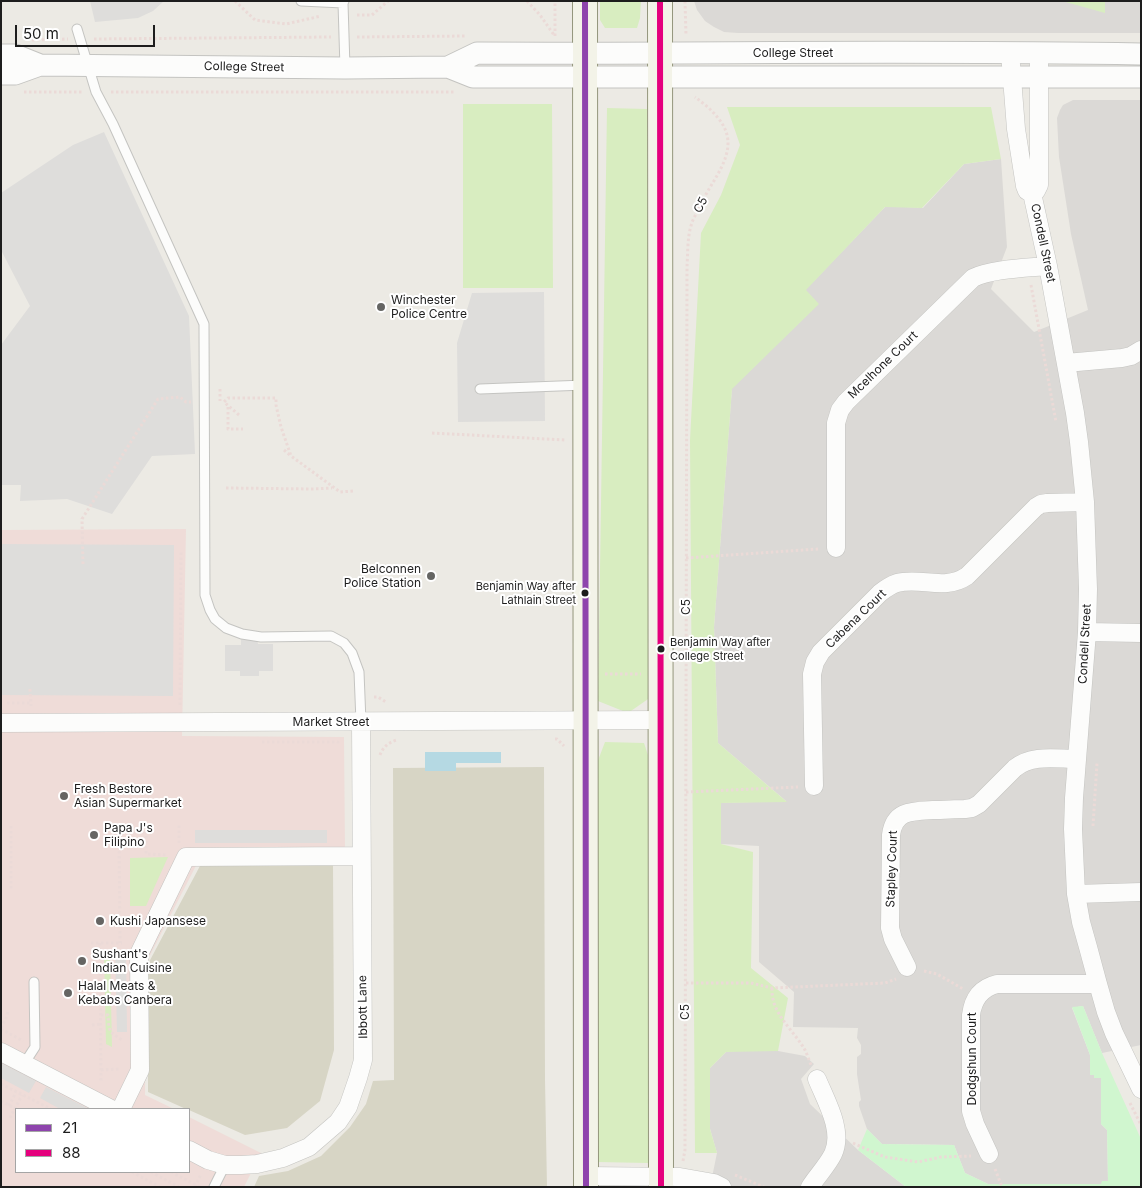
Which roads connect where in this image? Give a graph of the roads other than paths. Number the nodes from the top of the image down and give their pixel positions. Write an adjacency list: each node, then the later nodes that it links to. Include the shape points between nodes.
1 (302, 1): 4 (lane)
2 (585, 1): 8 (main road)
3 (660, 1): 13 (main road)
4 (344, 2): 15 (lane)
5 (77, 29): 11 (lane)
6 (1010, 52): 7 (street, College Street); 13 (street, College Street); 18 (street, Condell Street)
7 (1040, 52): 9 (street, College Street); 19 (street, Condell Street)
8 (585, 54): 13 (street, College Street); 14 (street, College Street, via 477,53); 17 (main road)
9 (1141, 54)
10 (1, 55): 12 (street, College Street, via 15,55)
11 (88, 65): 12 (street, College Street); 15 (street, College Street); 33 (lane, via 96,92 204,324 204,595 210,610 226,628 242,634 261,637 331,636 344,644 352,653 359,672)
12 (40, 66): 16 (street, College Street, via 15,74)
13 (660, 66): 17 (street, College Street); 18 (street, College Street); 31 (main road)
14 (448, 67): 15 (street, College Street); 17 (street, College Street, via 473,77)
15 (345, 68)
16 (1, 74)
17 (585, 77): 25 (main road)
18 (1011, 77): 19 (street, College Street); 21 (street, Condell Street, via 1025,186)
19 (1039, 77): 20 (street, College Street); 21 (street, Condell Street, via 1039,185)
20 (1141, 77)
21 (1032, 193): 22 (street, Condell Street)
22 (1048, 266): 24 (street, Condell Street); 28 (street, Mcelhone Court, via 992,272 973,278 846,402 836,423)
23 (1141, 350): 24 (street, via 1122,358)
24 (1066, 363): 27 (street, Condell Street, via 1080,442)
25 (585, 385): 26 (lane); 32 (main road)
26 (480, 389)
27 (1085, 502): 29 (street, Condell Street); 36 (street, Cabena Court, via 1047,503 1036,507 967,576 958,581 948,584 906,582 891,586 818,655 812,674)
28 (836, 548)
29 (1087, 632): 30 (street); 35 (street, Condell Street)
30 (1141, 633)
31 (660, 720): 32 (street, Market Street); 53 (main road)
32 (586, 721): 33 (street, Market Street); 52 (main road)
33 (361, 722): 34 (street, Market Street); 37 (street, Ibbott Lane)
34 (1, 723)
35 (1077, 759): 39 (street, Condell Street, via 1073,829); 40 (street, Stapley Court, via 1027,760 972,808 909,812 900,816 891,835 890,923)
36 (814, 786)
37 (362, 856): 48 (street, via 186,857 138,954 140,1070); 51 (street, Ibbott Lane, via 363,1060 348,1107 338,1122 309,1147 257,1164)
38 (1141, 892): 39 (street)
39 (1076, 894): 42 (street, Condell Street)
40 (907, 967)
41 (34, 982): 44 (lane, via 35,1047)
42 (1098, 984): 46 (street, Condell Street, via 1114,1033); 50 (street, Dodgshun Court, via 997,984 976,997 971,1015 971,1106 975,1124)
43 (1, 1052): 44 (street)
44 (24, 1064): 47 (street)
45 (817, 1079): 56 (street, via 835,1123 837,1137 832,1157)
46 (1141, 1088)
47 (110, 1108)
48 (121, 1108)
49 (190, 1151): 51 (street, Ibbott Lane)
50 (989, 1154)
51 (225, 1165): 54 (lane)
52 (586, 1181): 53 (street)
53 (661, 1182): 55 (street, via 680,1177)
54 (214, 1187)
55 (722, 1187)
56 (810, 1187)

